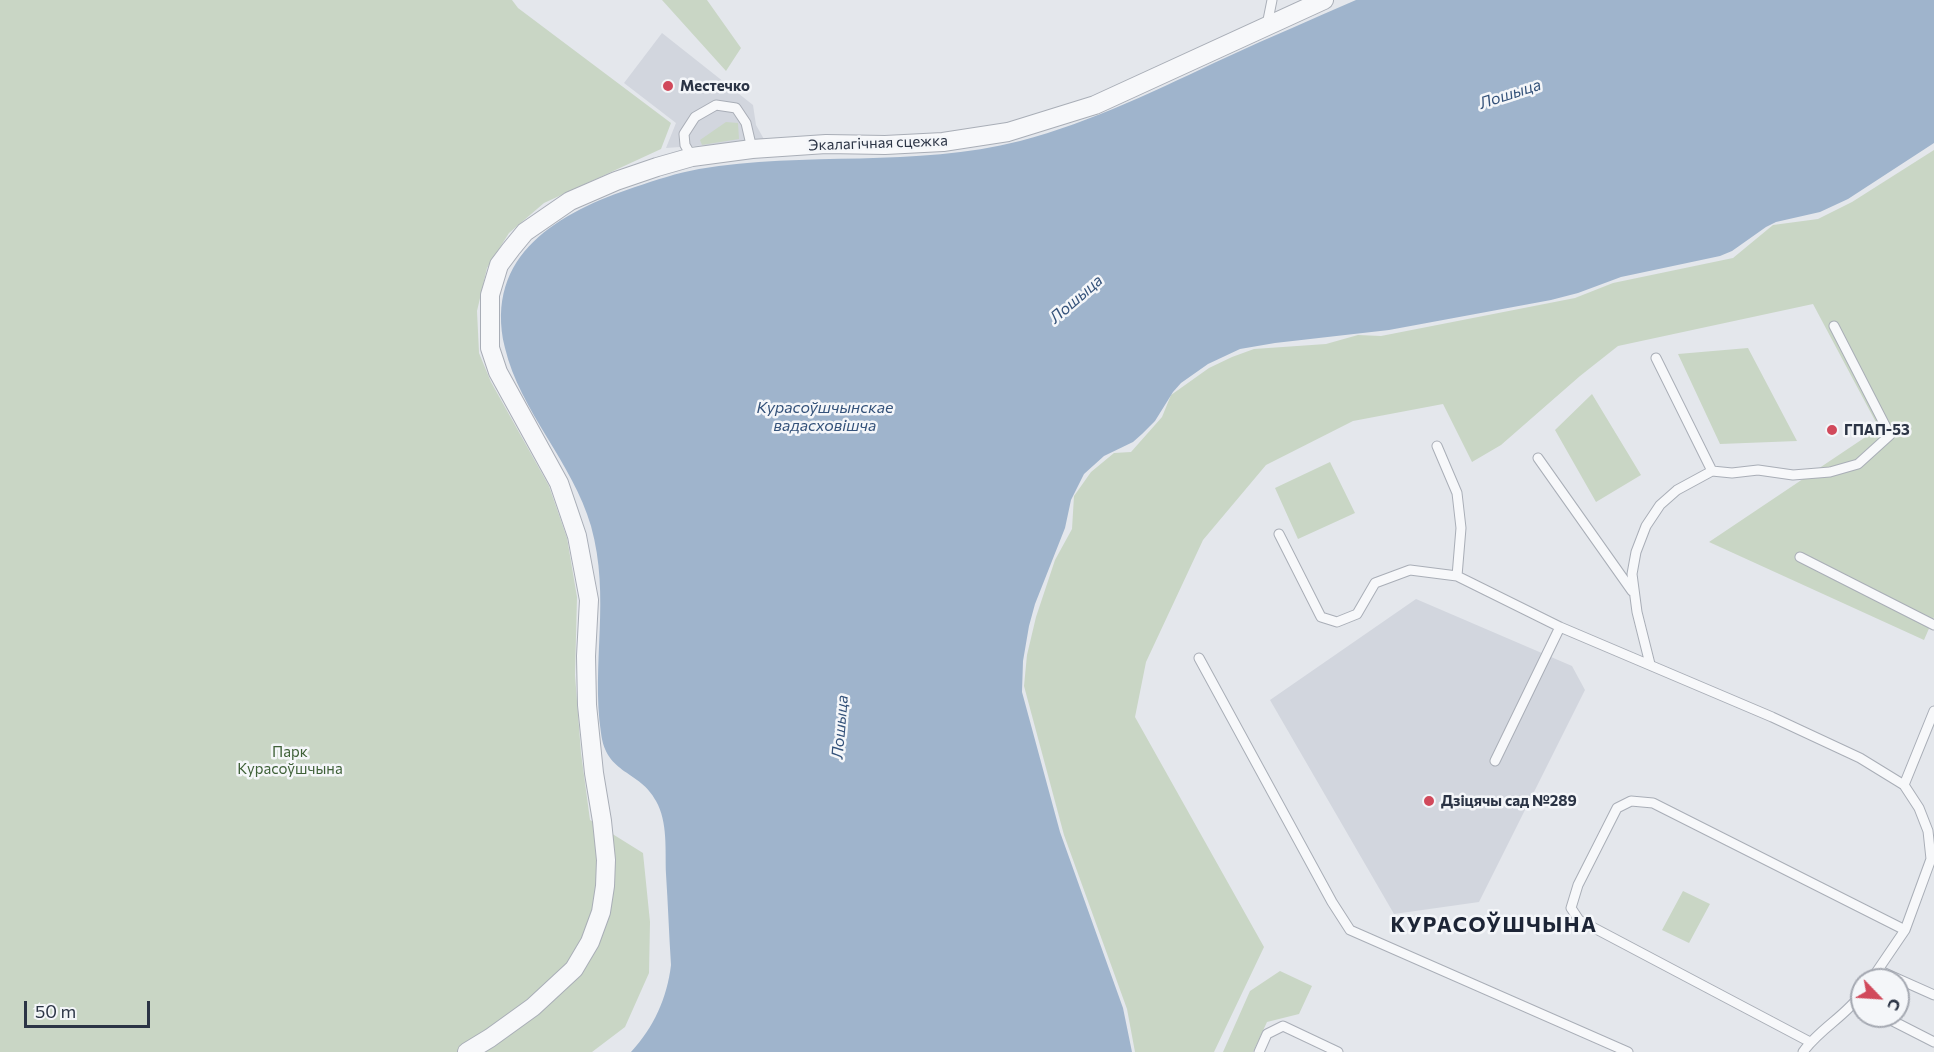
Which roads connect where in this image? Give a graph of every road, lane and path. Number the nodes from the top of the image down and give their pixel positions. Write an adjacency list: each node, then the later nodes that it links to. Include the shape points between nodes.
1 (1272, 0): 3 (lane)
2 (1324, 0): 3 (street, Экалагічная сцежка)
3 (1267, 25): 4 (street, Экалагічная сцежка, via 1095,105 1008,132 932,142)
4 (752, 149): 5 (street, Экалагічная сцежка); 5 (lane, via 746,123 736,108 716,105 695,117 684,134)
5 (692, 157): 30 (street, Экалагічная сцежка, via 616,181 570,201 525,232 499,265 490,295 490,348 498,372 559,483 577,536 589,600 587,705 606,860 601,912 574,969 533,1006)
6 (1834, 326): 10 (lane, via 1890,435 1858,464 1830,472 1793,475 1758,470)
7 (1656, 358): 10 (lane)
8 (1437, 446): 13 (lane, via 1457,493 1461,528)
9 (1538, 458): 14 (lane)
10 (1712, 471): 14 (lane, via 1677,490 1660,505 1646,526 1635,552)
11 (1278, 534): 13 (lane, via 1321,617 1337,622 1357,614 1375,583 1410,570)
12 (1800, 557): 15 (lane)
13 (1457, 576): 16 (lane)
14 (1634, 592): 18 (lane)
15 (1934, 625)
16 (1560, 627): 18 (lane); 20 (lane)
17 (1199, 658): 33 (lane, via 1350,930)
18 (1650, 664): 21 (lane, via 1860,758)
19 (1934, 711): 21 (lane)
20 (1495, 761)
21 (1904, 785): 22 (lane, via 1928,831 1931,859)
22 (1905, 930): 23 (lane); 28 (lane, via 1653,803 1631,801 1617,808 1578,885 1571,908 1579,920)
23 (1879, 968)
24 (1910, 984): 25 (lane)
25 (1934, 995)
26 (1850, 1011): 28 (lane)
27 (1907, 1028): 29 (lane)
28 (1810, 1042): 34 (lane)
29 (1934, 1042)
30 (467, 1052)
31 (1259, 1052): 32 (lane, via 1267,1034 1283,1026)
32 (1338, 1052)
33 (1628, 1052)
34 (1803, 1052)

